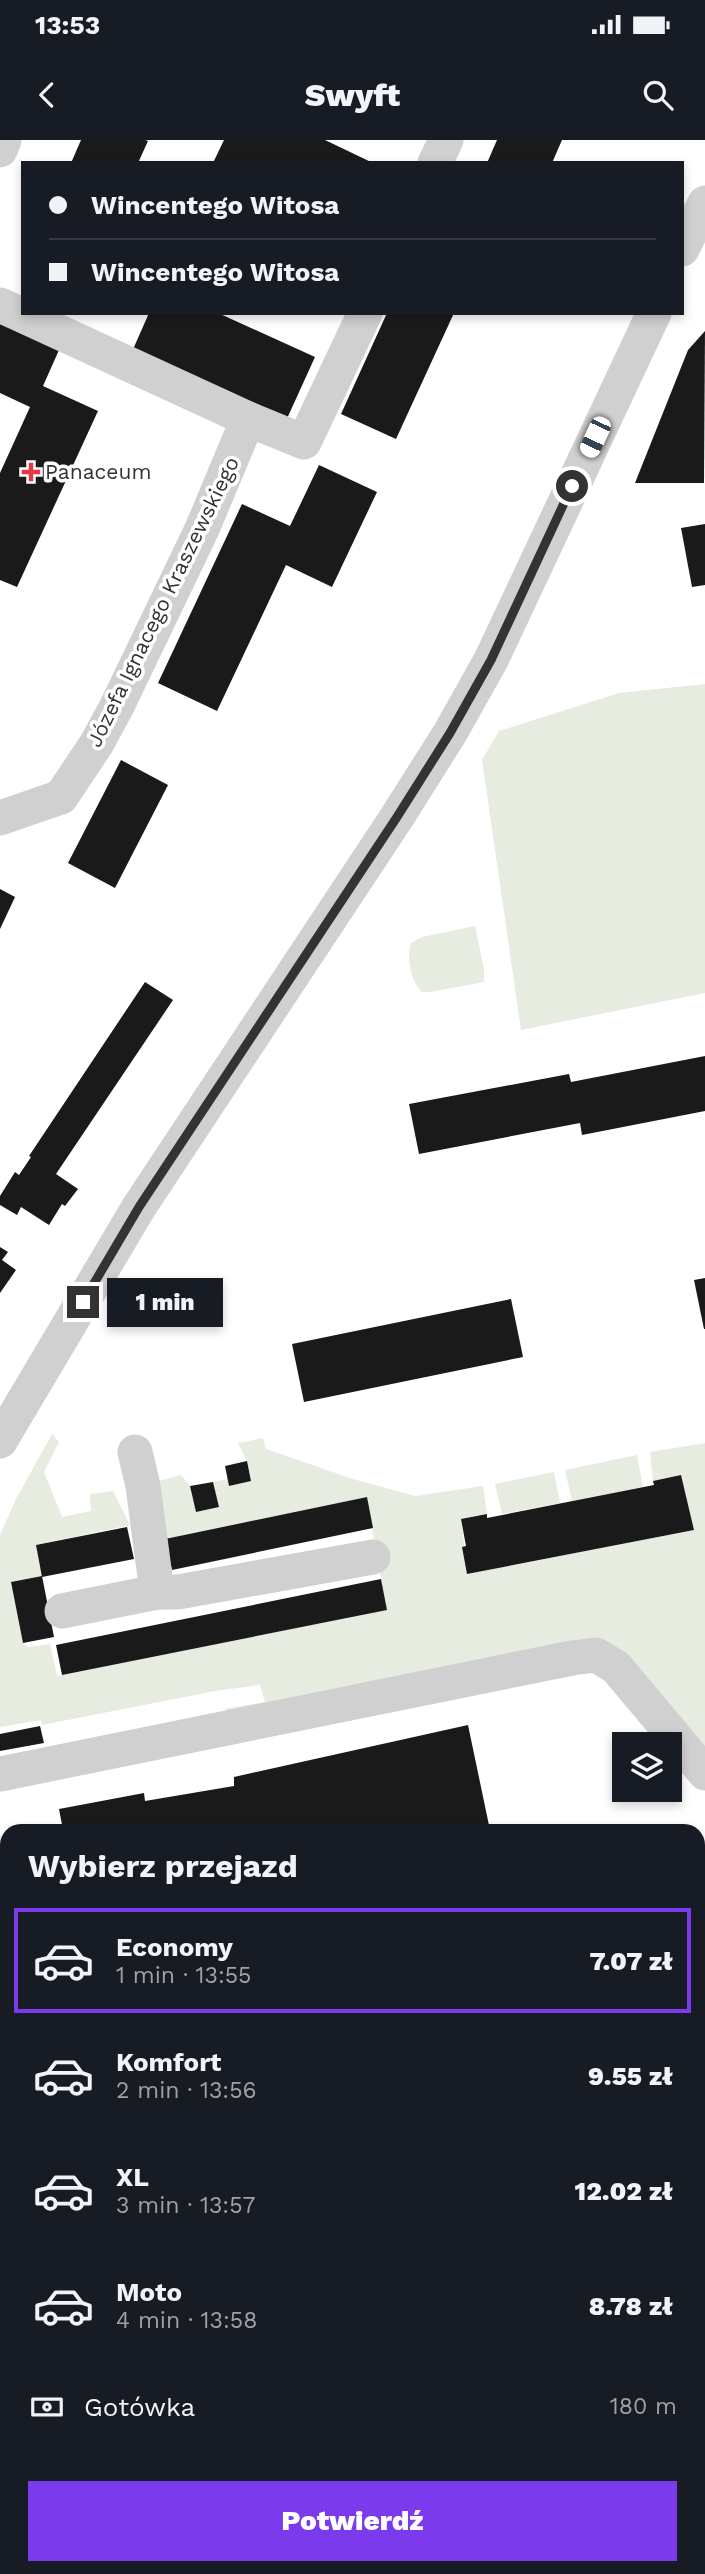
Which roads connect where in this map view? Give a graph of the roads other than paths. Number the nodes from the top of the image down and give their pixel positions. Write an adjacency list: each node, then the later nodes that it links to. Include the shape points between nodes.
1 (5, 140): 3 (street)
2 (446, 140): 4 (street)
3 (0, 150)
4 (436, 161)
5 (705, 203): 6 (street)
6 (684, 245)
7 (0, 305): 8 (street)
8 (21, 315)
9 (22, 315): 12 (street)
10 (364, 315): 12 (street, via 304,442)
11 (653, 315): 14 (street, via 491,660 450,733 139,1207)
12 (248, 419): 13 (street, Józefa Ignacego Kraszewskiego, via 202,529 97,743 61,797)
13 (0, 818)
14 (0, 1441)
15 (135, 1452): 17 (street)
16 (373, 1557): 17 (street)
17 (157, 1592): 18 (street)
18 (62, 1611)
19 (703, 1771): 20 (street, via 616,1667 596,1655)
20 (0, 1774)

